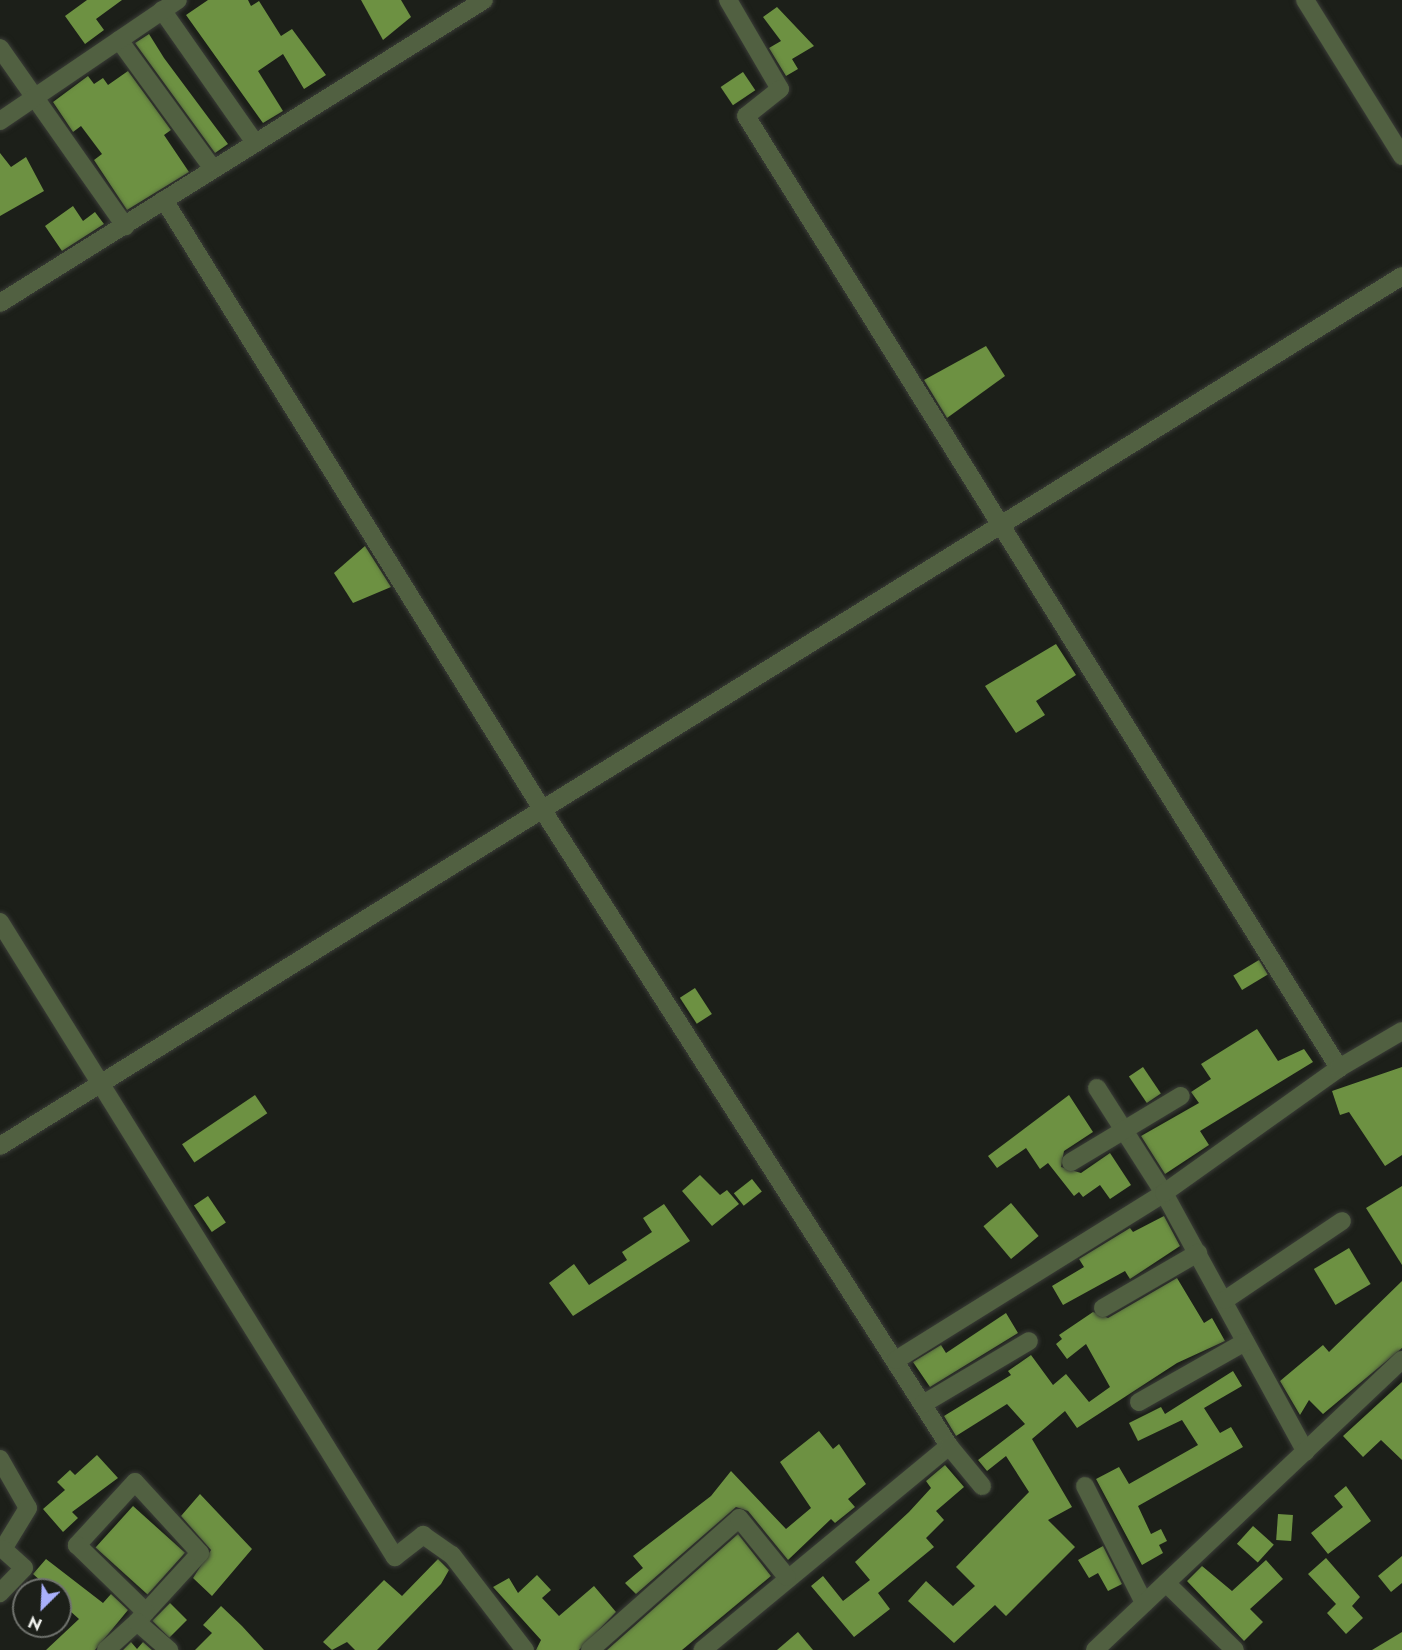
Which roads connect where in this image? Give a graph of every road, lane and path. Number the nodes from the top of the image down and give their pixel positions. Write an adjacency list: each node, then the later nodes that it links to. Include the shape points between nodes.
1 (178, 0): 5 (street)
2 (484, 0): 10 (street)
3 (728, 0): 17 (street, via 780,89 746,116)
4 (1305, 0): 11 (street)
5 (162, 10): 6 (street); 10 (street)
6 (119, 40): 8 (street); 12 (street)
7 (1, 52): 8 (street)
8 (33, 98): 9 (street); 14 (street)
9 (0, 121)
10 (255, 143): 12 (street)
11 (1400, 146)
12 (213, 170): 13 (street)
13 (164, 200): 14 (street); 18 (street)
14 (125, 226): 16 (street)
15 (1402, 276): 17 (street)
16 (0, 303)
17 (1001, 525): 18 (street); 21 (street)
18 (542, 809): 22 (street); 35 (street)
19 (0, 922): 22 (street)
20 (1402, 1031): 21 (street)
21 (1339, 1068): 28 (street)
22 (102, 1081): 26 (street); 51 (street, via 395,1557 423,1535 442,1548)
23 (1097, 1088): 25 (street)
24 (1181, 1096): 25 (street)
25 (1123, 1134): 27 (street); 28 (street)
26 (0, 1146)
27 (1071, 1162)
28 (1164, 1193): 30 (street); 35 (street)
29 (1342, 1221): 31 (street)
30 (1198, 1253): 31 (street); 32 (street)
31 (1225, 1300): 34 (street)
32 (1103, 1308)
33 (1029, 1341): 38 (street)
34 (1245, 1342): 37 (street); 40 (street)
35 (896, 1360): 38 (street)
36 (1402, 1360): 40 (street)
37 (1139, 1402)
38 (923, 1404): 39 (street)
39 (949, 1446): 42 (street); 44 (street)
40 (1306, 1452): 45 (street)
41 (0, 1459): 46 (street, via 28,1508 3,1549 24,1568)
42 (982, 1486)
43 (1085, 1486): 47 (street)
44 (787, 1577): 52 (street, via 739,1518); 53 (street)
45 (1166, 1583): 47 (street); 55 (street)
46 (0, 1593)
47 (1144, 1603): 54 (street)
48 (141, 1617): 48 (street, via 77,1545 135,1482 200,1552); 49 (street); 50 (street)
49 (106, 1650)
50 (169, 1650)
51 (525, 1650)
52 (590, 1650)
53 (702, 1650)
54 (1095, 1650)
55 (1235, 1650)

